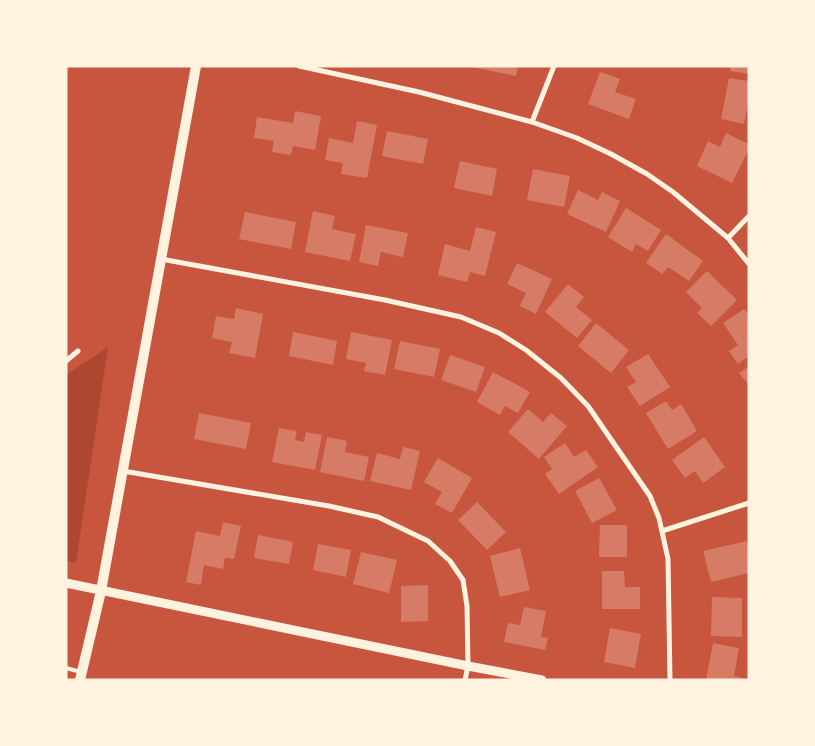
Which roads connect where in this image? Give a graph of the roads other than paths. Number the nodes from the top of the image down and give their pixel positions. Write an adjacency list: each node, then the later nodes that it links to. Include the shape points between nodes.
1 (196, 66): 7 (main road)
2 (299, 66): 4 (street, via 419,92)
3 (554, 66): 4 (street)
4 (532, 122): 6 (street, via 577,138 647,174)
5 (749, 216): 6 (street)
6 (728, 238): 8 (street)
7 (161, 259): 11 (main road); 13 (street, via 385,300 461,317 499,333 561,378 588,406 650,496)
8 (749, 264)
9 (78, 351): 10 (street)
10 (66, 361)
11 (122, 471): 15 (main road); 16 (street, via 378,517 428,540 450,561 463,580)
12 (749, 503): 13 (street)
13 (662, 531): 21 (street, via 668,559)
14 (66, 583): 15 (street)
15 (101, 591): 16 (street); 18 (main road)
16 (468, 666): 19 (street); 20 (street)
17 (66, 668): 18 (lane)
18 (82, 676)
19 (466, 680)
20 (542, 680)
21 (670, 680)

